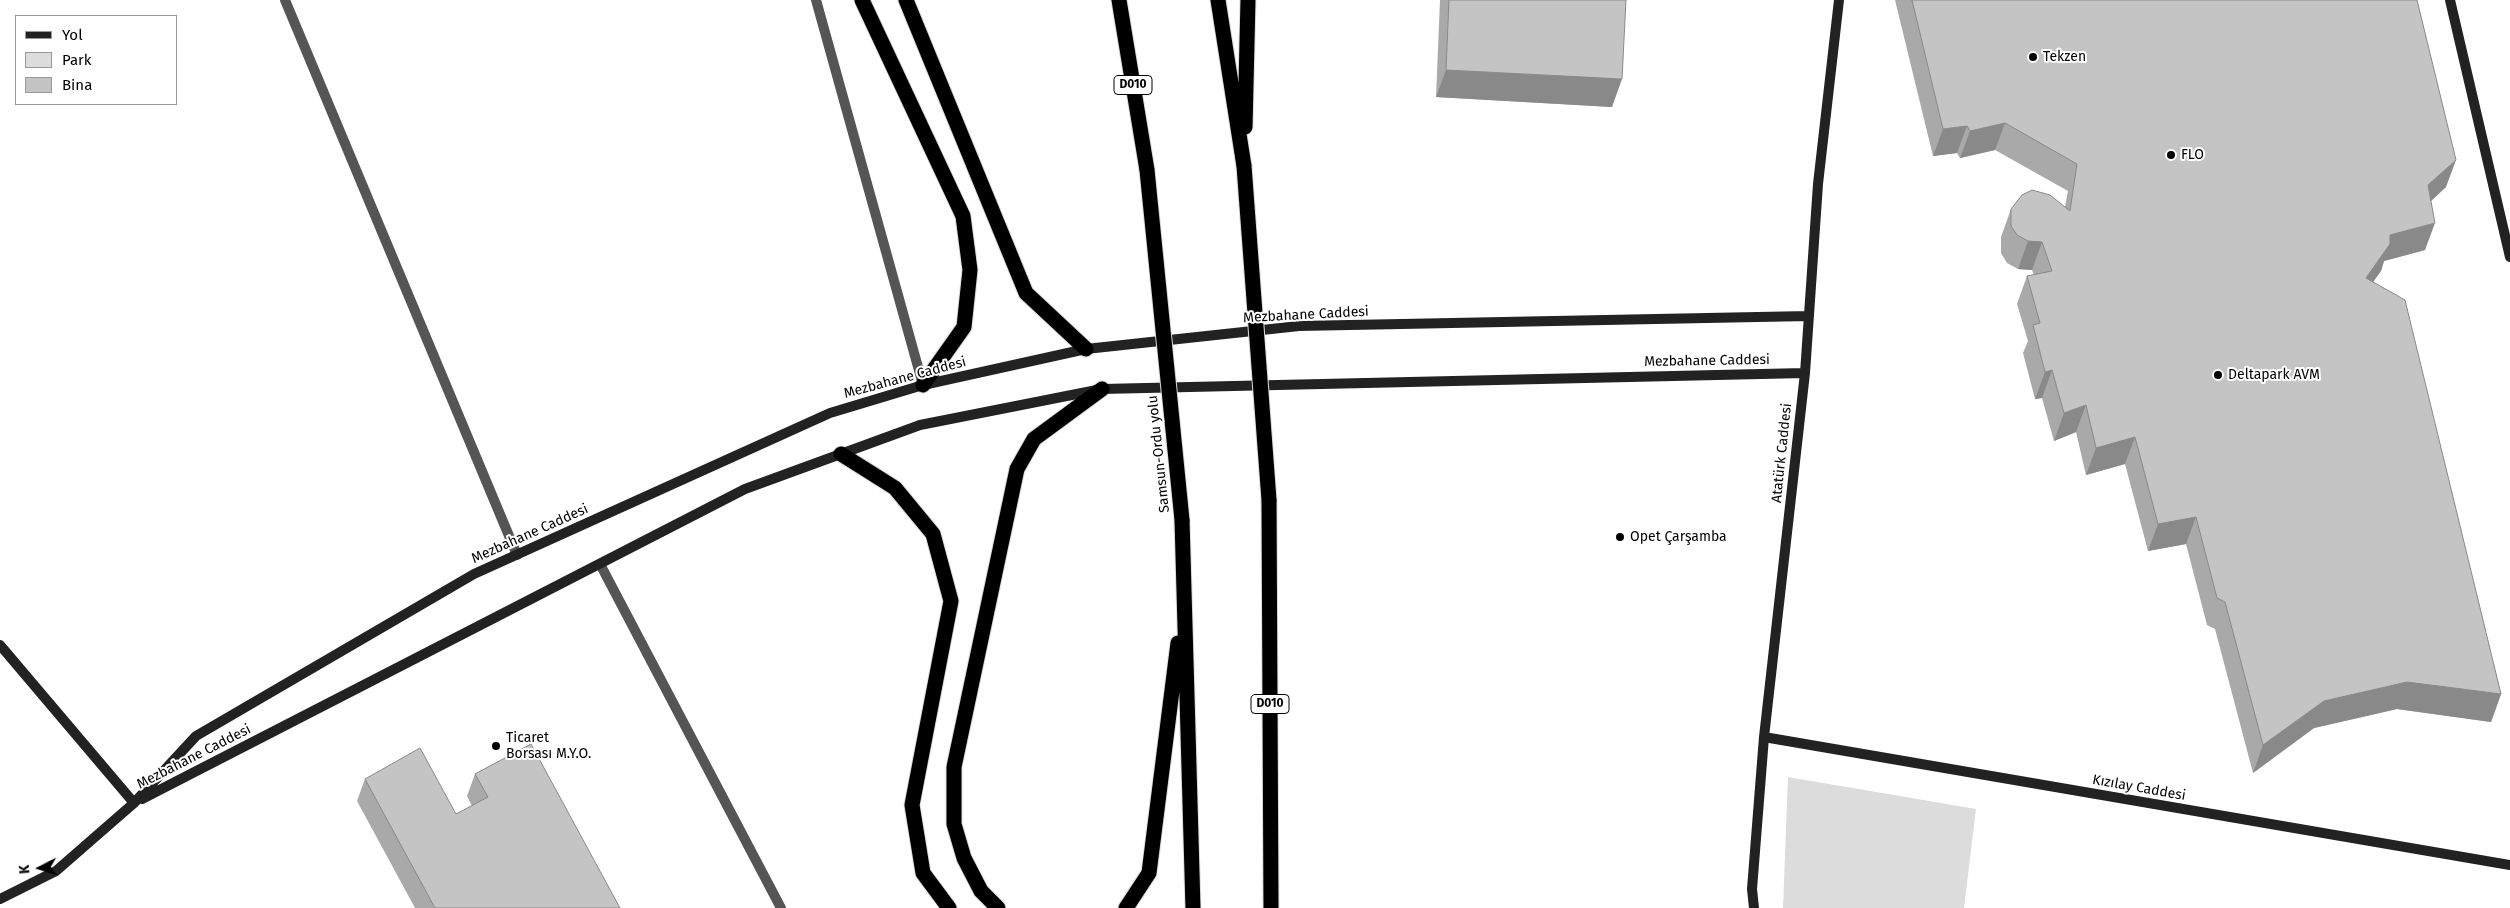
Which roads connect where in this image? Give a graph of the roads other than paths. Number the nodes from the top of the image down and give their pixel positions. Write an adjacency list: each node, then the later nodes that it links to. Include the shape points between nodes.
1 (285, 0): 20 (street)
2 (816, 0): 17 (street)
3 (862, 0): 17 (highway, via 963,216 970,270 964,327)
4 (906, 0): 15 (highway, via 1026,294)
5 (1108, 0): 11 (highway)
6 (1120, 0): 11 (highway, Samsun-Ordu yolu / D010)
7 (1218, 0): 12 (highway, D010)
8 (1248, 0): 12 (highway)
9 (1839, 0): 14 (main road, Atatürk Caddesi, via 1818,184)
10 (2450, 0): 13 (main road)
11 (1134, 86): 22 (highway, Samsun-Ordu yolu / D010, bridge, via 1148,170 1182,520)
12 (1244, 166): 33 (highway, D010, bridge, via 1269,500)
13 (2510, 257)
14 (1809, 316): 15 (main road, Mezbahane Caddesi, via 1299,326); 16 (main road, Atatürk Caddesi)
15 (1086, 349): 17 (main road, Mezbahane Caddesi)
16 (1805, 373): 18 (main road, Mezbahane Caddesi); 24 (main road, Atatürk Caddesi)
17 (923, 385): 20 (main road, Mezbahane Caddesi, via 830,413)
18 (1102, 389): 19 (main road, Mezbahane Caddesi, via 920,425); 30 (highway, via 1034,439 1017,469 954,767 954,824 964,858 981,891)
19 (841, 454): 21 (main road, Mezbahane Caddesi, via 745,489); 29 (highway, via 895,488 933,534 951,601 912,805 923,873)
20 (517, 554): 25 (main road, Mezbahane Caddesi, via 474,574 196,736)
21 (600, 564): 25 (main road, Mezbahane Caddesi); 28 (street)
22 (1184, 595): 31 (highway, via 1149,872); 32 (highway, Samsun-Ordu yolu / D010)
23 (0, 645): 25 (main road)
24 (1764, 737): 26 (main road, Kızılay Caddesi); 34 (main road, Atatürk Caddesi, via 1752,889)
25 (134, 803): 27 (main road, via 56,871)
26 (2510, 865)
27 (0, 899)
28 (781, 908)
29 (949, 908)
30 (998, 908)
31 (1126, 908)
32 (1193, 908)
33 (1271, 908)
34 (1754, 908)

